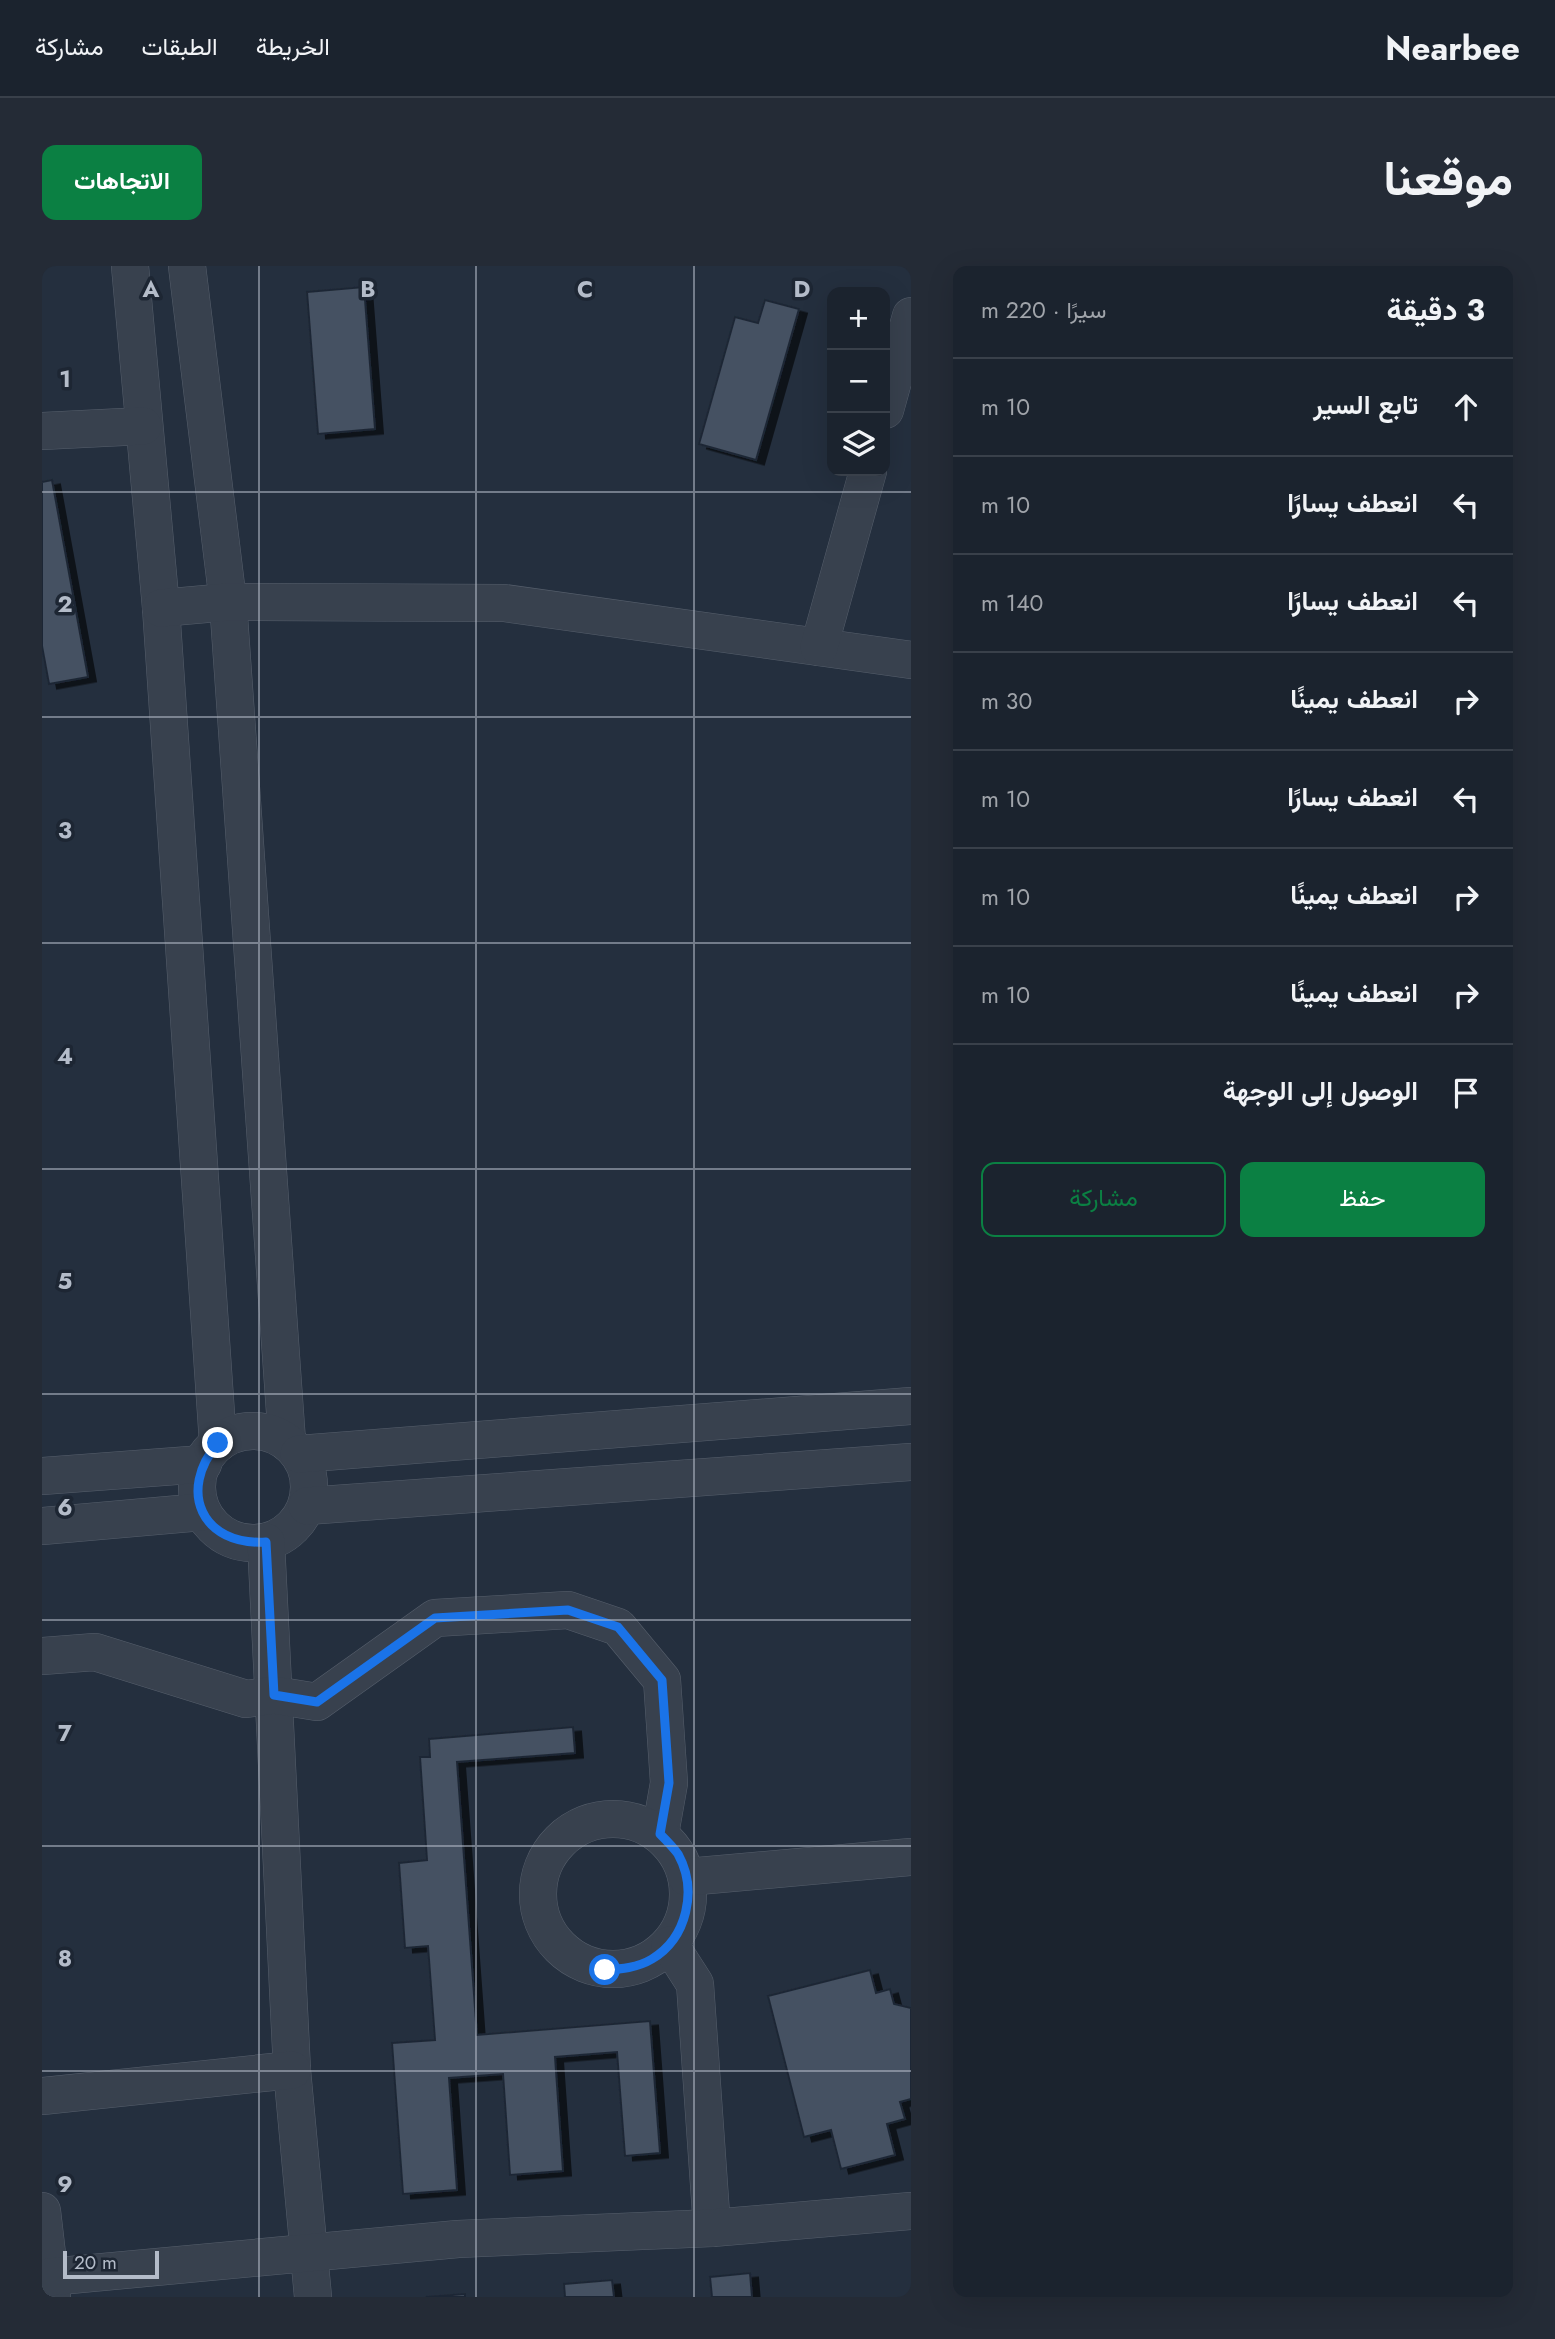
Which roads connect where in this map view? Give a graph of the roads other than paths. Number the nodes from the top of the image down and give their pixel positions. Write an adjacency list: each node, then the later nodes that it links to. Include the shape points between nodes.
1 (130, 266): 5 (street)
2 (187, 266): 8 (street)
3 (911, 316): 4 (street)
4 (890, 392)
5 (143, 426): 6 (street); 9 (street)
6 (42, 432)
7 (867, 476): 10 (street)
8 (228, 602): 9 (street); 10 (street, via 504,603); 13 (street)
9 (162, 608): 14 (street)
10 (819, 647): 11 (street)
11 (911, 660)
12 (911, 1406): 13 (street)
13 (293, 1447): 14 (street, via 270,1433 252,1431 234,1434); 17 (street, via 307,1470)
14 (210, 1453): 16 (street); 18 (street, via 198,1475)
15 (911, 1462): 17 (street)
16 (42, 1476)
17 (306, 1506): 20 (street, via 298,1522)
18 (202, 1512): 19 (street); 20 (street, via 229,1538)
19 (42, 1526)
20 (266, 1542): 22 (street)
21 (42, 1656): 22 (street, via 95,1652 246,1699)
22 (274, 1695): 23 (street, via 317,1702 435,1618 568,1610 618,1627 662,1680 669,1783); 27 (street)
23 (660, 1834): 25 (street, via 677,1853); 26 (street, via 637,1822 611,1818 575,1830 547,1857 538,1881 538,1907 547,1932 582,1964 605,1970 629,1968 651,1960)
24 (911, 1857): 25 (street)
25 (687, 1877): 26 (street, via 688,1901)
26 (670, 1945): 31 (street, via 695,1984)
27 (292, 2070): 28 (street); 32 (street)
28 (42, 2096)
29 (42, 2211): 33 (street)
30 (911, 2211): 31 (street)
31 (712, 2228): 32 (street, via 458,2239)
32 (310, 2252): 33 (street); 34 (street)
33 (50, 2287)
34 (313, 2297)

